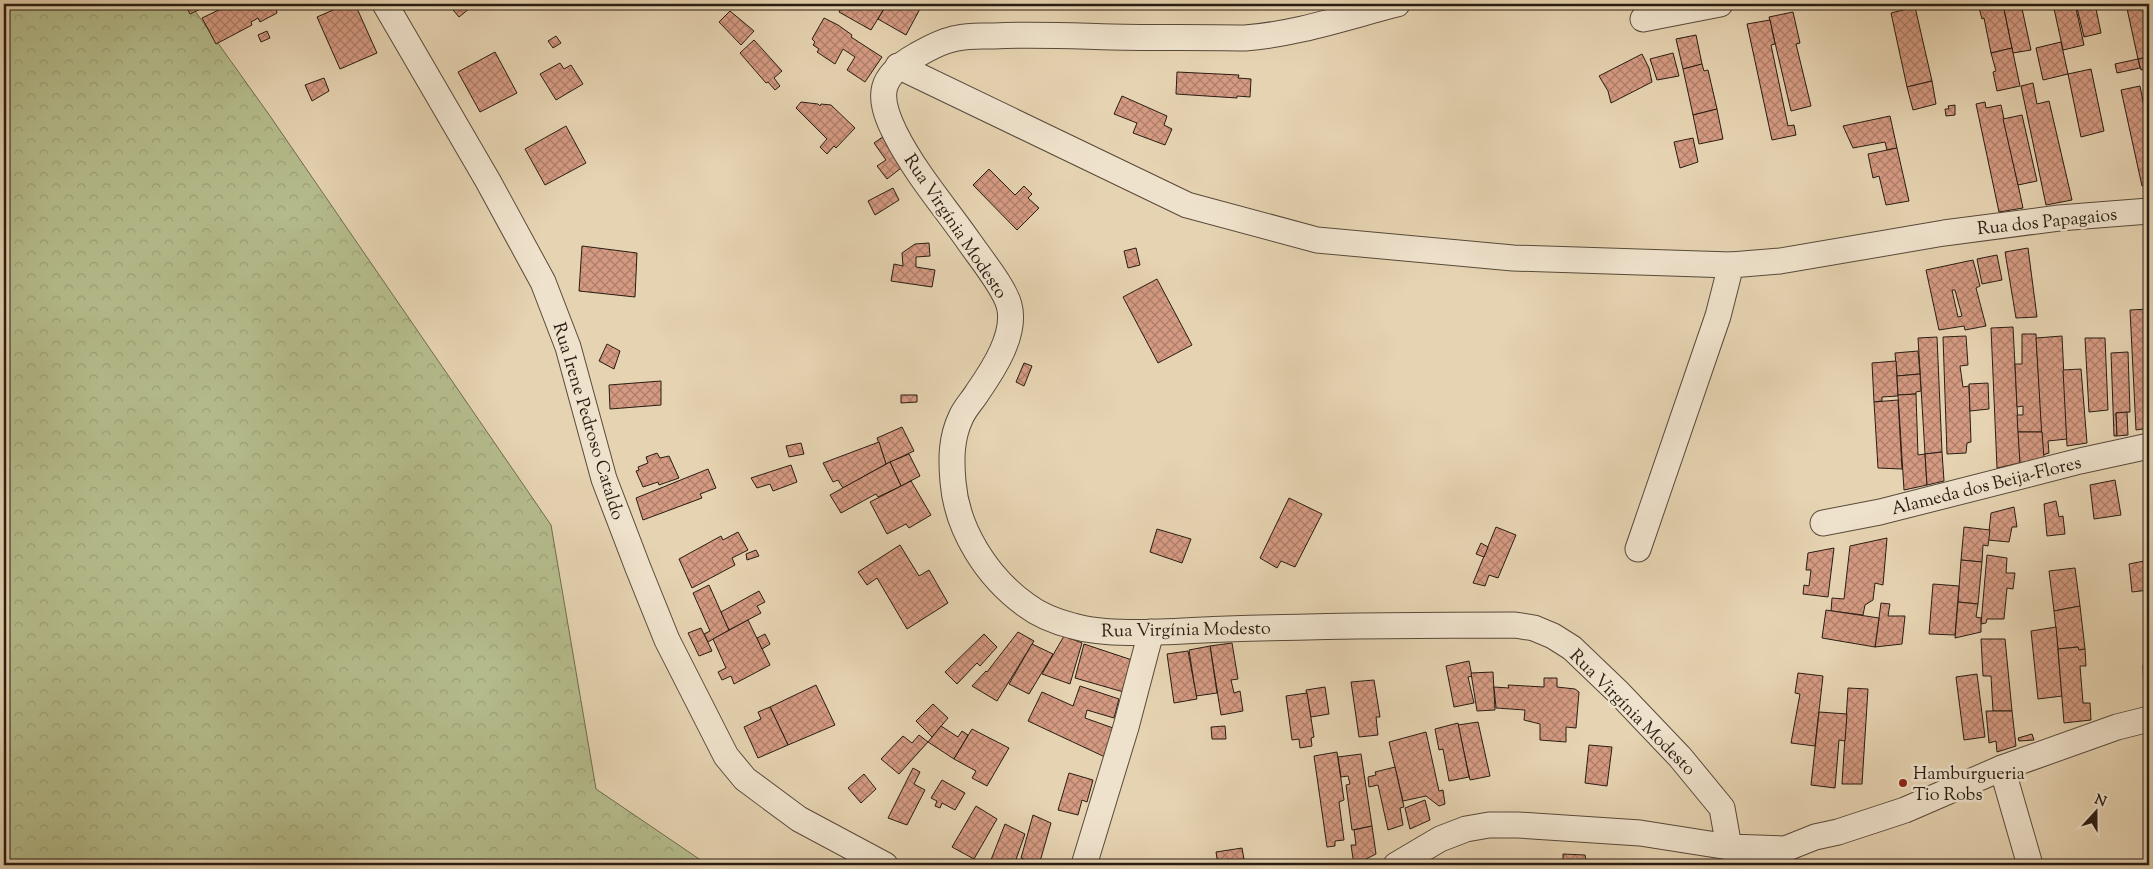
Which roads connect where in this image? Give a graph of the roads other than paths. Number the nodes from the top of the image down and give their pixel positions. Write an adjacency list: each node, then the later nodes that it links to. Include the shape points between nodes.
1 (384, 4): 16 (street, Rua Irene Pedroso Cataldo, via 543,282 568,347 604,479 634,559 667,640 726,756 746,779 799,819)
2 (1396, 4): 5 (street, Rua Virgínia Modesto, via 1278,36 958,37 924,50)
3 (1720, 4): 4 (street)
4 (1643, 19)
5 (898, 66): 7 (street, Rua dos Papagaios, via 1187,205 1316,240 1513,258); 11 (street, Rua Virgínia Modesto, via 888,76 884,87 884,100 894,130 914,166 988,267 1009,303 1011,316 1009,334 962,414 953,437 955,500 963,526 1003,586 1028,607 1072,626 1093,631)
6 (2149, 211): 7 (street, Rua dos Papagaios, via 2059,218 1944,233 1780,261)
7 (1731, 265): 10 (street, via 1718,316)
8 (2149, 446): 9 (street, Alameda dos Beija-Flores)
9 (1823, 523)
10 (1638, 549)
11 (1151, 632): 14 (street, Rua Virgínia Modesto, via 1390,625 1515,625 1534,628 1572,648 1680,757 1722,808); 17 (street, via 1126,728)
12 (2149, 719): 13 (street)
13 (2002, 768): 15 (street, via 1905,810 1815,837); 19 (street)
14 (1729, 847): 15 (street); 18 (street, via 1640,833 1489,825 1440,839)
15 (1782, 857)
16 (885, 865)
17 (1084, 865)
18 (1396, 865)
19 (2030, 865)

